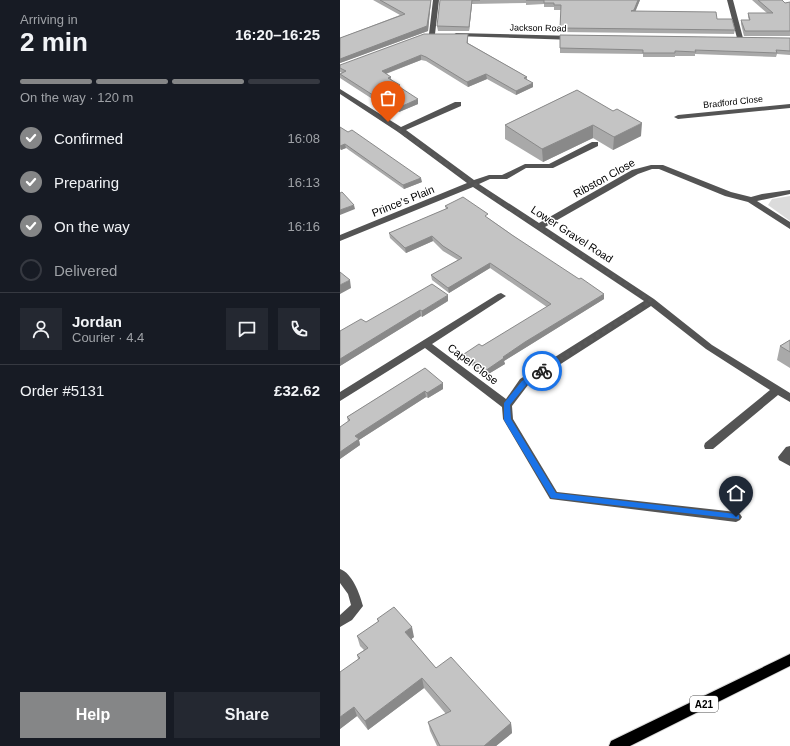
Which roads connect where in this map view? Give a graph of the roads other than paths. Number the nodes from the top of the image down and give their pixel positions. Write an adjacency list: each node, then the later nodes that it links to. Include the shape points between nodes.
1 (436, 0): 3 (street)
2 (730, 0): 6 (street)
3 (439, 34): 4 (street, Jackson Road); 5 (street, Jackson Road)
4 (423, 35)
5 (579, 38)
6 (740, 38)
7 (340, 91): 11 (street, Lower Gravel Road)
8 (458, 104): 11 (street)
9 (790, 106): 10 (street, Bradford Close)
10 (678, 117)
11 (401, 130): 13 (street, Lower Gravel Road)
12 (595, 144): 13 (street, Prince's Plain, via 550,166 525,166 504,177 489,177)
13 (474, 184): 17 (street, Lower Gravel Road); 18 (street, Prince's Plain)
14 (790, 192): 15 (street, Ribston Close)
15 (751, 200): 16 (street, Ribston Close); 17 (street, Ribston Close, via 728,194 660,167 651,167 635,172)
16 (790, 226)
17 (539, 227): 20 (street, Lower Gravel Road)
18 (340, 238)
19 (501, 296): 21 (street, Capel Close)
20 (651, 301): 22 (street, Lower Gravel Road, via 709,347); 25 (street, via 524,382)
21 (425, 343): 23 (street, Capel Close); 25 (street, Capel Close)
22 (777, 390): 24 (street, Lower Gravel Road); 26 (street)
23 (340, 397)
24 (790, 398)
25 (507, 405): 29 (street, via 508,420 554,496)
26 (709, 446)
27 (790, 450): 28 (street, via 783,456)
28 (790, 462)
29 (736, 517)
30 (340, 574): 31 (street, via 353,592 357,606)
31 (340, 622)
32 (790, 660): 33 (main road, A21)
33 (616, 746)

